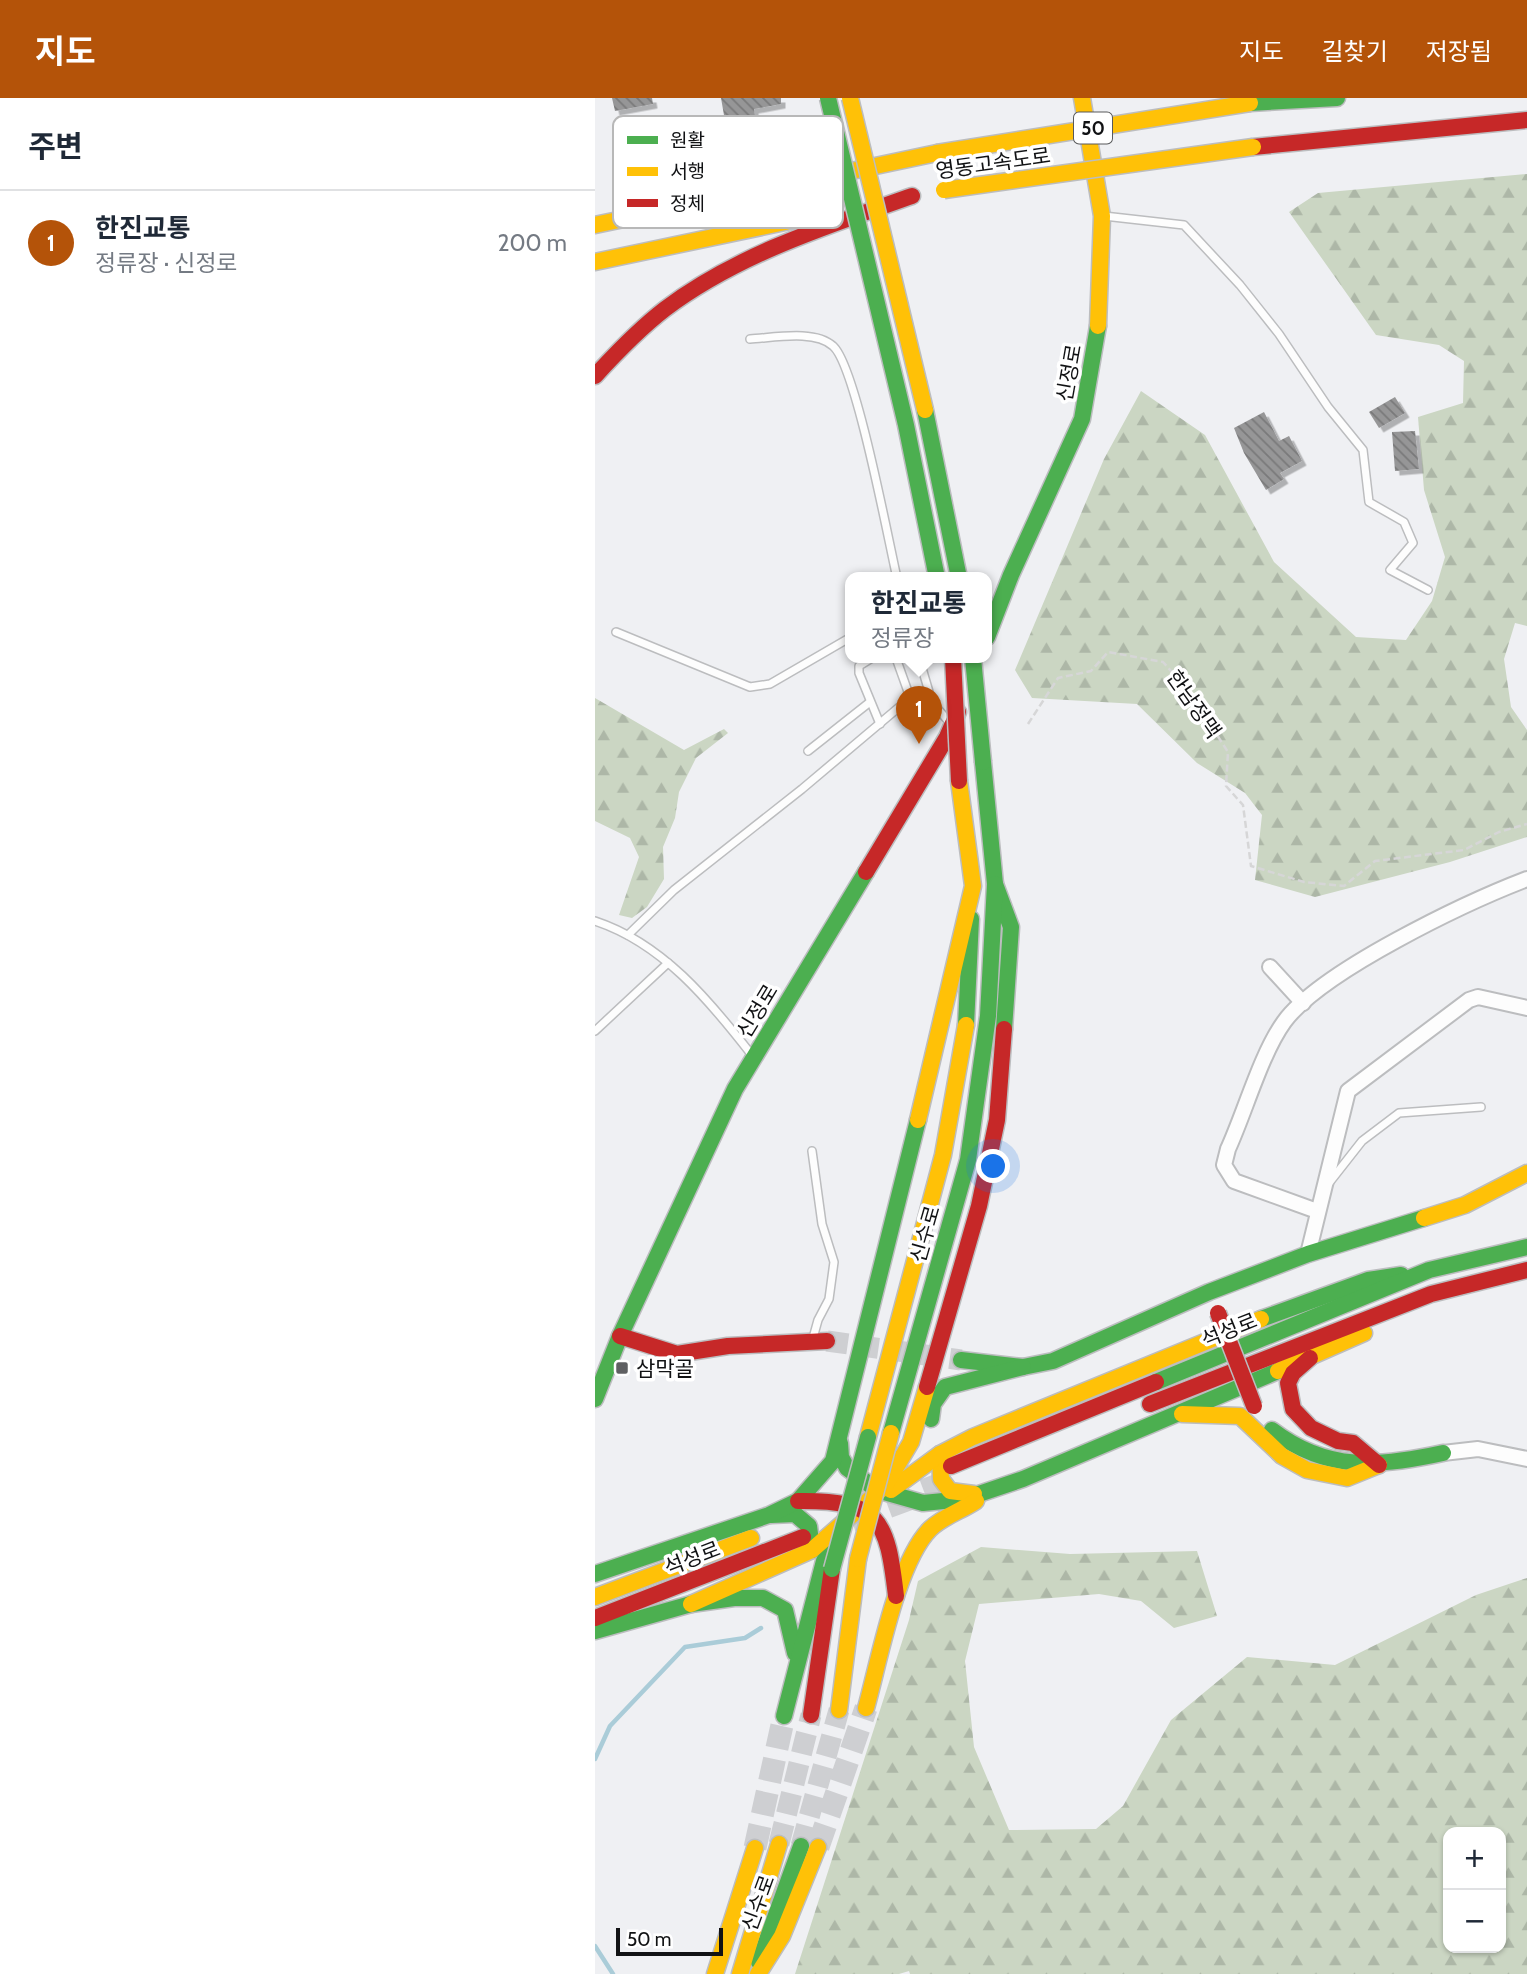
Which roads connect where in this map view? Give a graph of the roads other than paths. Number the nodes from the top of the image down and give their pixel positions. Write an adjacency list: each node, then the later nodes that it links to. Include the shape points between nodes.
1 (828, 98): 5 (main road, bridge)
2 (850, 98): 20 (main road, bridge, via 927,420)
3 (1082, 98): 11 (main road, 신정로)
4 (1337, 98): 8 (main road, 영동고속도로 / 50, bridge, via 1250,103 937,153)
5 (832, 116)
6 (1527, 120): 9 (main road, 영동고속도로 / 50, bridge, via 1253,147)
7 (843, 161): 19 (main road, bridge)
8 (843, 173)
9 (912, 196): 10 (main road, 영동고속도로 / 50); 12 (main road)
10 (843, 210)
11 (1102, 216): 21 (lane, via 1184,225 1240,285 1363,450 1369,502 1404,522 1413,543 1390,570); 22 (main road, 신정로, via 1100,317 1082,419)
12 (843, 220)
13 (758, 228): 15 (main road, 영동고속도로 / 50)
14 (821, 228): 17 (main road, via 708,278 671,302)
15 (595, 262)
16 (750, 339): 18 (lane, via 800,337 835,347 860,417)
17 (595, 376)
18 (896, 572)
19 (936, 572)
20 (958, 572)
21 (1428, 590)
22 (992, 625)
23 (616, 632): 24 (lane, via 750,687 770,684)
24 (845, 640)
25 (864, 663): 32 (lane, via 859,666)
26 (898, 663): 31 (lane)
27 (920, 663): 33 (lane)
28 (953, 663): 39 (main road, 신수로, bridge, via 959,781)
29 (973, 663): 38 (main road, 신수로, bridge)
30 (977, 663): 35 (main road, 신정로)
31 (911, 700): 33 (lane); 34 (lane)
32 (870, 702): 34 (lane); 36 (lane)
33 (932, 702): 35 (lane)
34 (880, 724): 41 (lane, via 674,890)
35 (952, 725): 47 (main road, 신정로)
36 (808, 751)
37 (1527, 878): 44 (street, via 1393,943)
38 (995, 884): 64 (main road, via 1011,928 997,1120 979,1206); 91 (main road, 신수로, bridge, via 988,1016 968,1160 858,1559)
39 (973, 886): 71 (main road); 92 (main road, 신수로, bridge, via 967,1016 943,1156 832,1569)
40 (595, 921): 41 (lane)
41 (628, 935): 42 (lane)
42 (669, 963): 46 (lane); 47 (lane)
43 (1270, 967): 44 (street)
44 (1303, 1003): 52 (street, via 1284,1022 1270,1050 1224,1165 1234,1181)
45 (1527, 1008): 51 (street, via 1478,997 1469,1000 1348,1091)
46 (595, 1031)
47 (754, 1058): 59 (main road, 신정로, via 735,1089)
48 (1481, 1107): 51 (lane, via 1399,1113 1363,1141)
49 (812, 1151): 60 (lane, via 822,1224 834,1262 829,1299 818,1320)
50 (1527, 1172): 54 (main road, via 1465,1205)
51 (1323, 1189): 52 (street)
52 (1317, 1211): 54 (street)
53 (1527, 1247): 55 (main road, 석성로)
54 (1307, 1254): 57 (main road)
55 (1429, 1270): 70 (main road, via 1368,1280 1212,1337); 75 (main road, 석성로)
56 (1527, 1270): 58 (main road, 석성로)
57 (1209, 1292): 63 (main road, via 1064,1356); 74 (main road, bridge, via 1265,1423 1304,1452 1323,1459)
58 (1431, 1294): 61 (main road, via 1376,1327); 66 (main road, 석성로)
59 (620, 1336): 60 (main road, via 677,1354); 65 (main road, 신정로)
60 (819, 1341)
61 (1314, 1355): 67 (main road); 74 (main road, via 1288,1383 1293,1409 1311,1428 1353,1443)
62 (961, 1360): 63 (main road)
63 (1023, 1367): 68 (main road, via 946,1387 933,1404)
64 (926, 1383): 68 (main road); 76 (main road, via 911,1442)
65 (595, 1399)
66 (1133, 1410)
67 (1181, 1414): 74 (main road, via 1240,1416 1292,1463 1324,1475 1347,1478); 77 (main road)
68 (930, 1422): 70 (main road, via 940,1433)
69 (1070, 1435): 75 (main road)
70 (973, 1437): 75 (main road)
71 (840, 1443): 76 (main road, via 842,1459 851,1472); 78 (main road, via 833,1461)
72 (1443, 1453): 73 (street, via 1478,1449); 74 (main road)
73 (1527, 1459)
74 (1379, 1465)
75 (949, 1467): 76 (main road); 77 (main road, via 941,1479 950,1491)
76 (884, 1491): 77 (main road, via 922,1503); 79 (main road)
77 (984, 1494): 85 (main road, via 926,1533)
78 (798, 1501): 79 (main road, via 847,1501); 80 (main road)
79 (863, 1511): 82 (main road); 85 (main road, via 881,1523 889,1539); 89 (main road, via 824,1561)
80 (769, 1515): 82 (main road, via 795,1514 809,1526); 83 (main road)
81 (795, 1521): 84 (main road, 석성로)
82 (808, 1543): 86 (main road); 87 (main road, 석성로)
83 (595, 1574)
84 (595, 1597)
85 (897, 1599): 90 (main road)
86 (691, 1604): 88 (main road); 89 (main road, via 763,1598 785,1610 794,1636)
87 (595, 1618)
88 (595, 1631)
89 (797, 1670): 93 (main road)
90 (866, 1708)
91 (839, 1710)
92 (811, 1714)
93 (784, 1716)
94 (779, 1844): 99 (main road, 신수로)
95 (801, 1846): 100 (main road, 신수로)
96 (818, 1847): 100 (main road, via 782,1936)
97 (755, 1848): 98 (main road)
98 (715, 1974)
99 (740, 1974)
100 (757, 1974)

